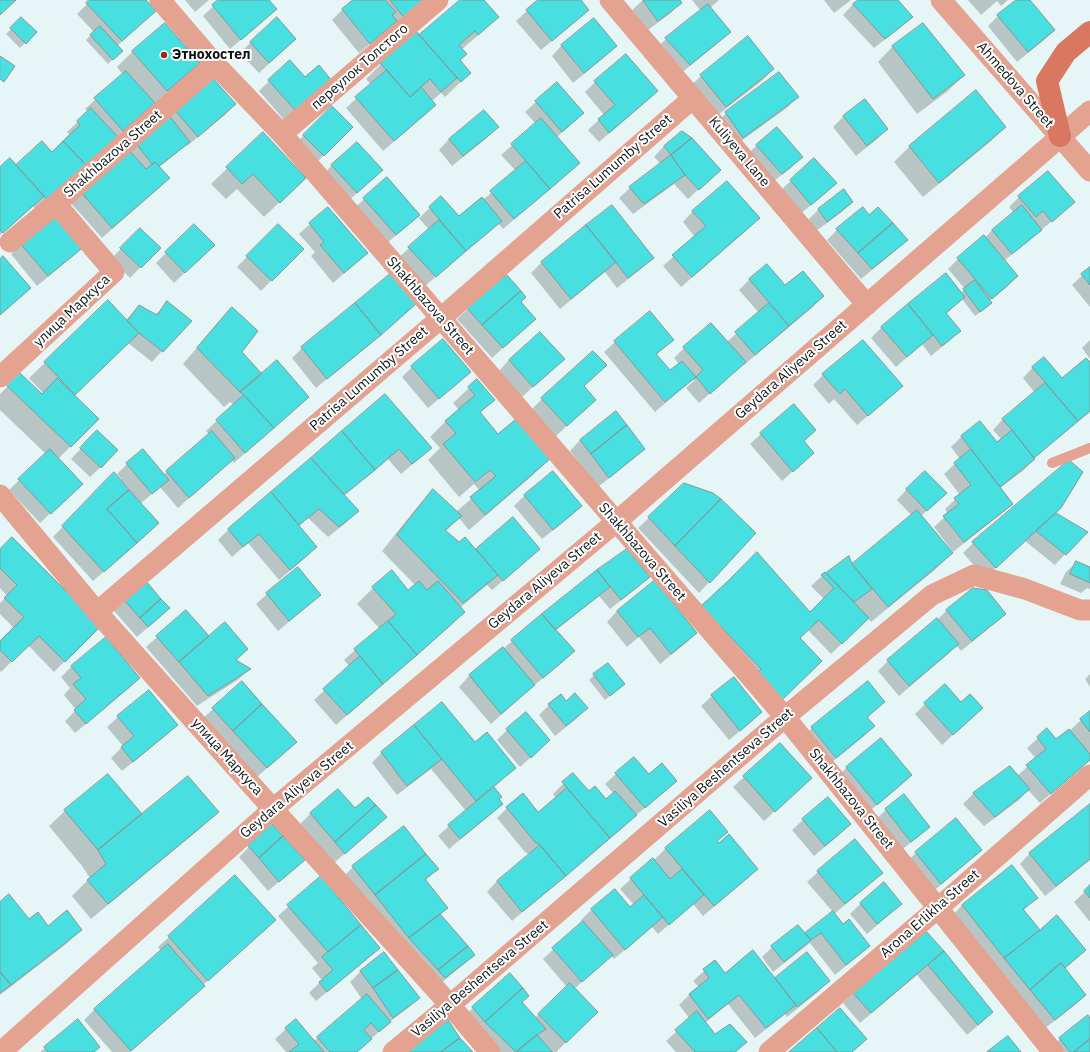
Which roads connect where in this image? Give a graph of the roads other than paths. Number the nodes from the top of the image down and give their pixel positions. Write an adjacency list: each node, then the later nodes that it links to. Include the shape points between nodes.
1 (160, 0): 6 (street, Shakhbazova Street)
2 (438, 0): 9 (street, переулок Толстого)
3 (610, 0): 7 (street, Kuliyeva Lane)
4 (941, 0): 10 (street, Ahmedova Street)
5 (1090, 32): 10 (street, via 1066,52 1047,81)
6 (215, 64): 9 (street, Shakhbazova Street); 12 (street, Shakhbazova Street)
7 (693, 98): 14 (street, Kuliyeva Lane); 15 (street, Patrisa Lumumby Street)
8 (1090, 111): 10 (street, Geydara Aliyeva Street)
9 (282, 134): 15 (street, Shakhbazova Street)
10 (1060, 136): 11 (street, Ahmedova Street); 14 (street, Geydara Aliyeva Street)
11 (1090, 171)
12 (56, 204): 13 (street, Shakhbazova Street); 16 (street, улица Маркуса, via 114,272)
13 (10, 242)
14 (867, 305): 20 (street, Geydara Aliyeva Street)
15 (441, 318): 20 (street, Shakhbazova Street); 22 (street, Patrisa Lumumby Street)
16 (0, 377)
17 (1090, 448): 18 (lane)
18 (1052, 463)
19 (0, 495): 22 (street, улица Маркуса)
20 (616, 522): 23 (street, Shakhbazova Street); 25 (street, Geydara Aliyeva Street)
21 (1090, 610): 23 (street, Vasiliya Beshentseva Street, via 1080,610 1025,589 974,575 932,595)
22 (98, 612): 25 (street, улица Маркуса)
23 (786, 717): 26 (street, Shakhbazova Street); 27 (street, Vasiliya Beshentseva Street)
24 (1090, 775): 26 (street, Arona Erlikha Street)
25 (273, 809): 27 (street, улица Маркуса); 28 (street, Geydara Aliyeva Street)
26 (938, 908): 31 (street, Arona Erlikha Street); 32 (street, Shakhbazova Street)
27 (450, 1005): 29 (street, Vasiliya Beshentseva Street); 30 (street, улица Маркуса)
28 (1, 1052)
29 (393, 1052)
30 (490, 1052)
31 (769, 1052)
32 (1053, 1052)

